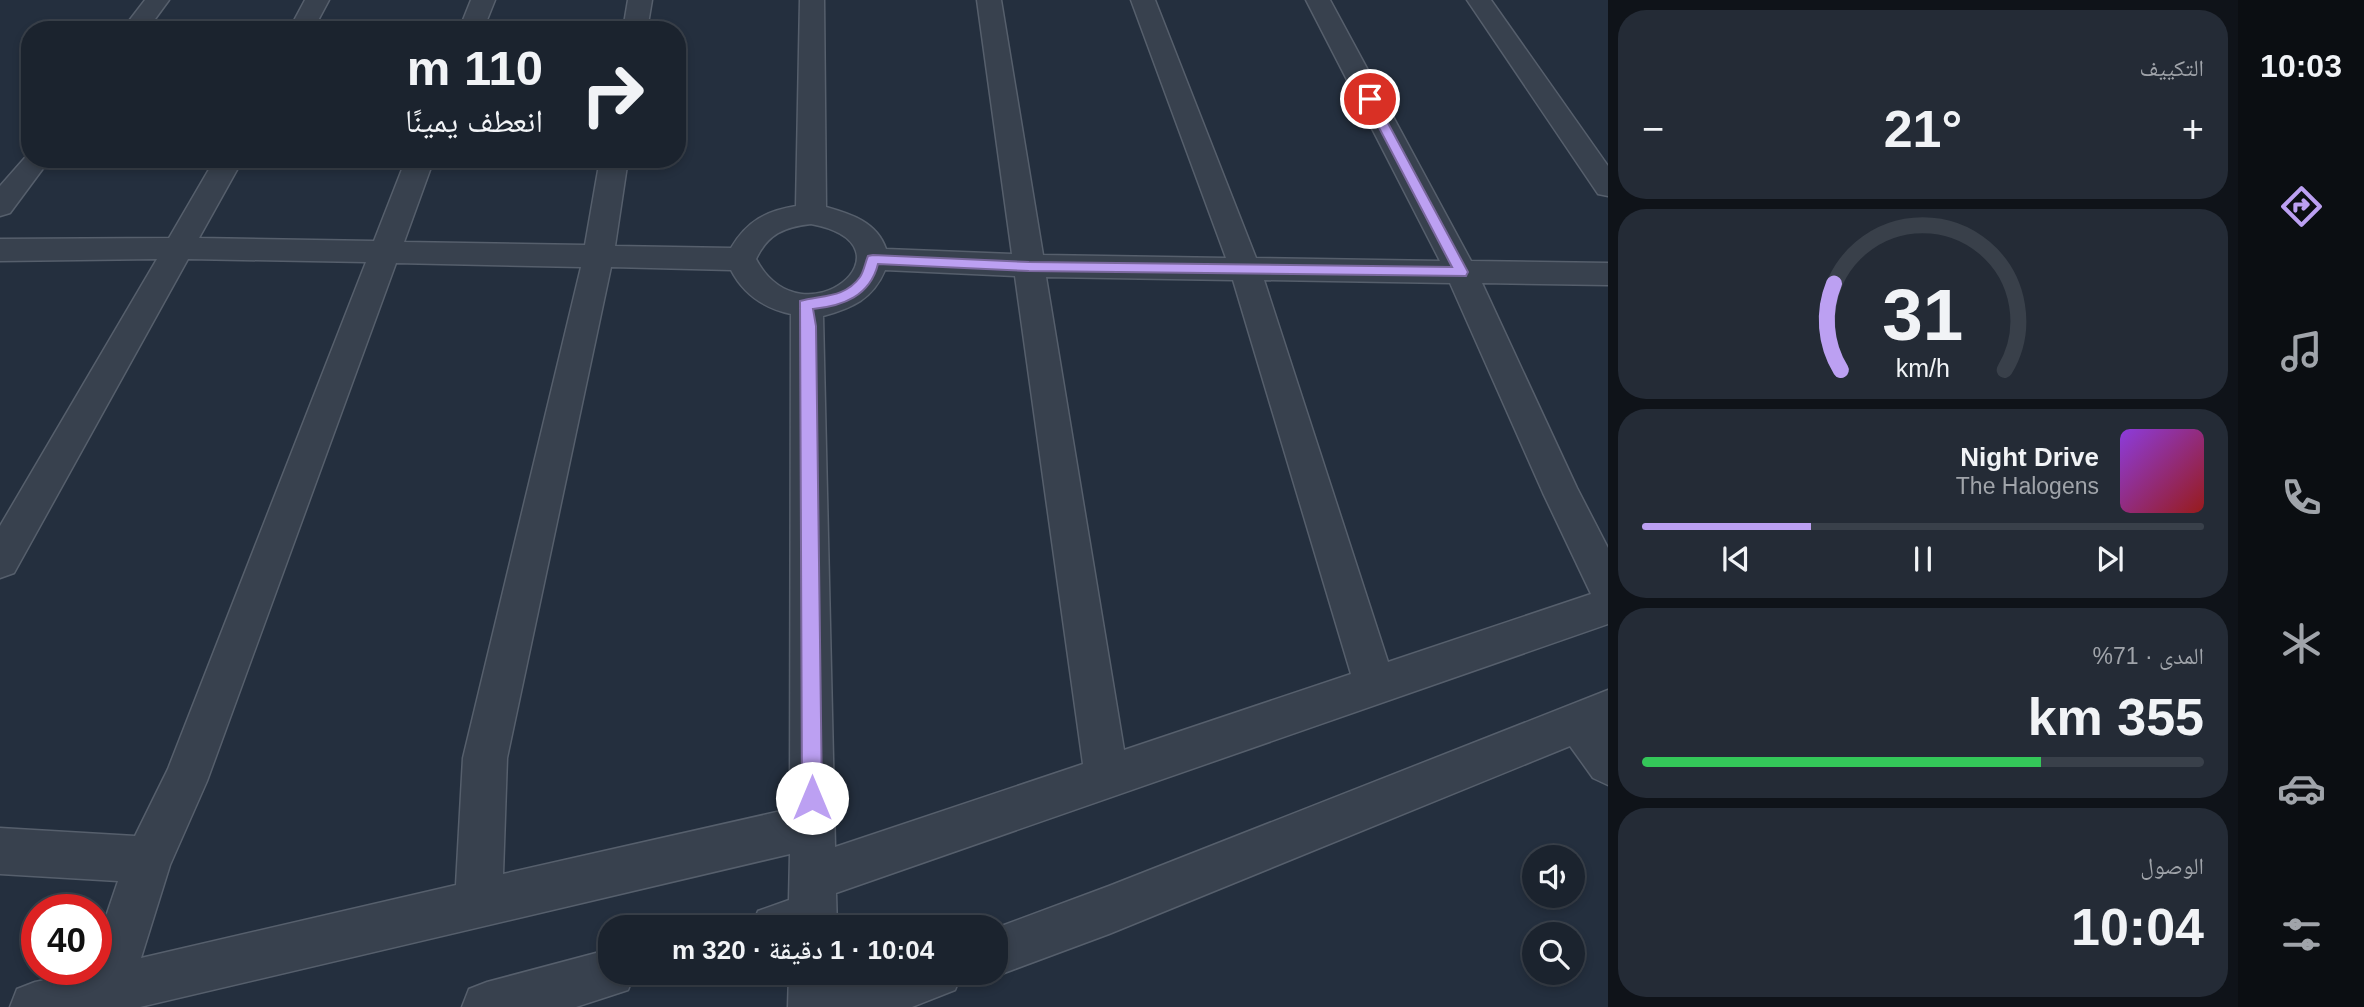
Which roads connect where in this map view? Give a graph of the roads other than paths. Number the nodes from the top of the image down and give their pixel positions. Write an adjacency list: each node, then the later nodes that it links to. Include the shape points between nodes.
1 (157, 0): 10 (street)
2 (317, 0): 11 (street)
3 (483, 0): 12 (street)
4 (640, 0): 13 (street)
5 (812, 0): 20 (street)
6 (989, 0): 27 (street)
7 (1143, 0): 28 (street)
8 (1318, 0): 29 (street)
9 (1479, 0): 18 (street)
10 (141, 21)
11 (305, 21)
12 (475, 21)
13 (636, 21)
14 (29, 168): 19 (street)
15 (224, 168): 21 (street)
16 (416, 168): 23 (street)
17 (613, 168): 24 (street)
18 (1608, 187)
19 (0, 206)
20 (811, 214): 25 (street, via 786,216 765,225 750,239); 26 (street, via 854,228 868,242)
21 (180, 248): 22 (street); 23 (street); 32 (street)
22 (0, 250)
23 (383, 253): 24 (street); 41 (street, via 185,781)
24 (598, 258): 25 (street); 42 (street, via 485,758)
25 (741, 259): 31 (street, via 759,289)
26 (873, 260): 27 (street); 31 (street, via 868,277 853,292 831,302)
27 (1029, 266): 28 (street); 38 (street)
28 (1244, 269): 29 (street); 35 (street)
29 (1461, 272): 30 (street); 33 (street)
30 (1608, 274)
31 (805, 305): 39 (street, via 809,326)
32 (0, 561)
33 (1608, 587)
34 (1608, 606): 35 (street)
35 (1375, 686): 38 (street)
36 (1593, 716): 37 (street); 44 (street)
37 (1608, 763)
38 (1107, 778): 43 (street)
39 (812, 826): 42 (street); 43 (street)
40 (0, 851): 41 (street)
41 (148, 860): 48 (street)
42 (479, 903): 48 (street)
43 (803, 912)
44 (1008, 948)
45 (598, 977): 50 (street)
46 (813, 985): 51 (street)
47 (906, 985): 52 (street)
48 (106, 990): 49 (street)
49 (35, 1007)
50 (487, 1007)
51 (813, 1007)
52 (846, 1007)

